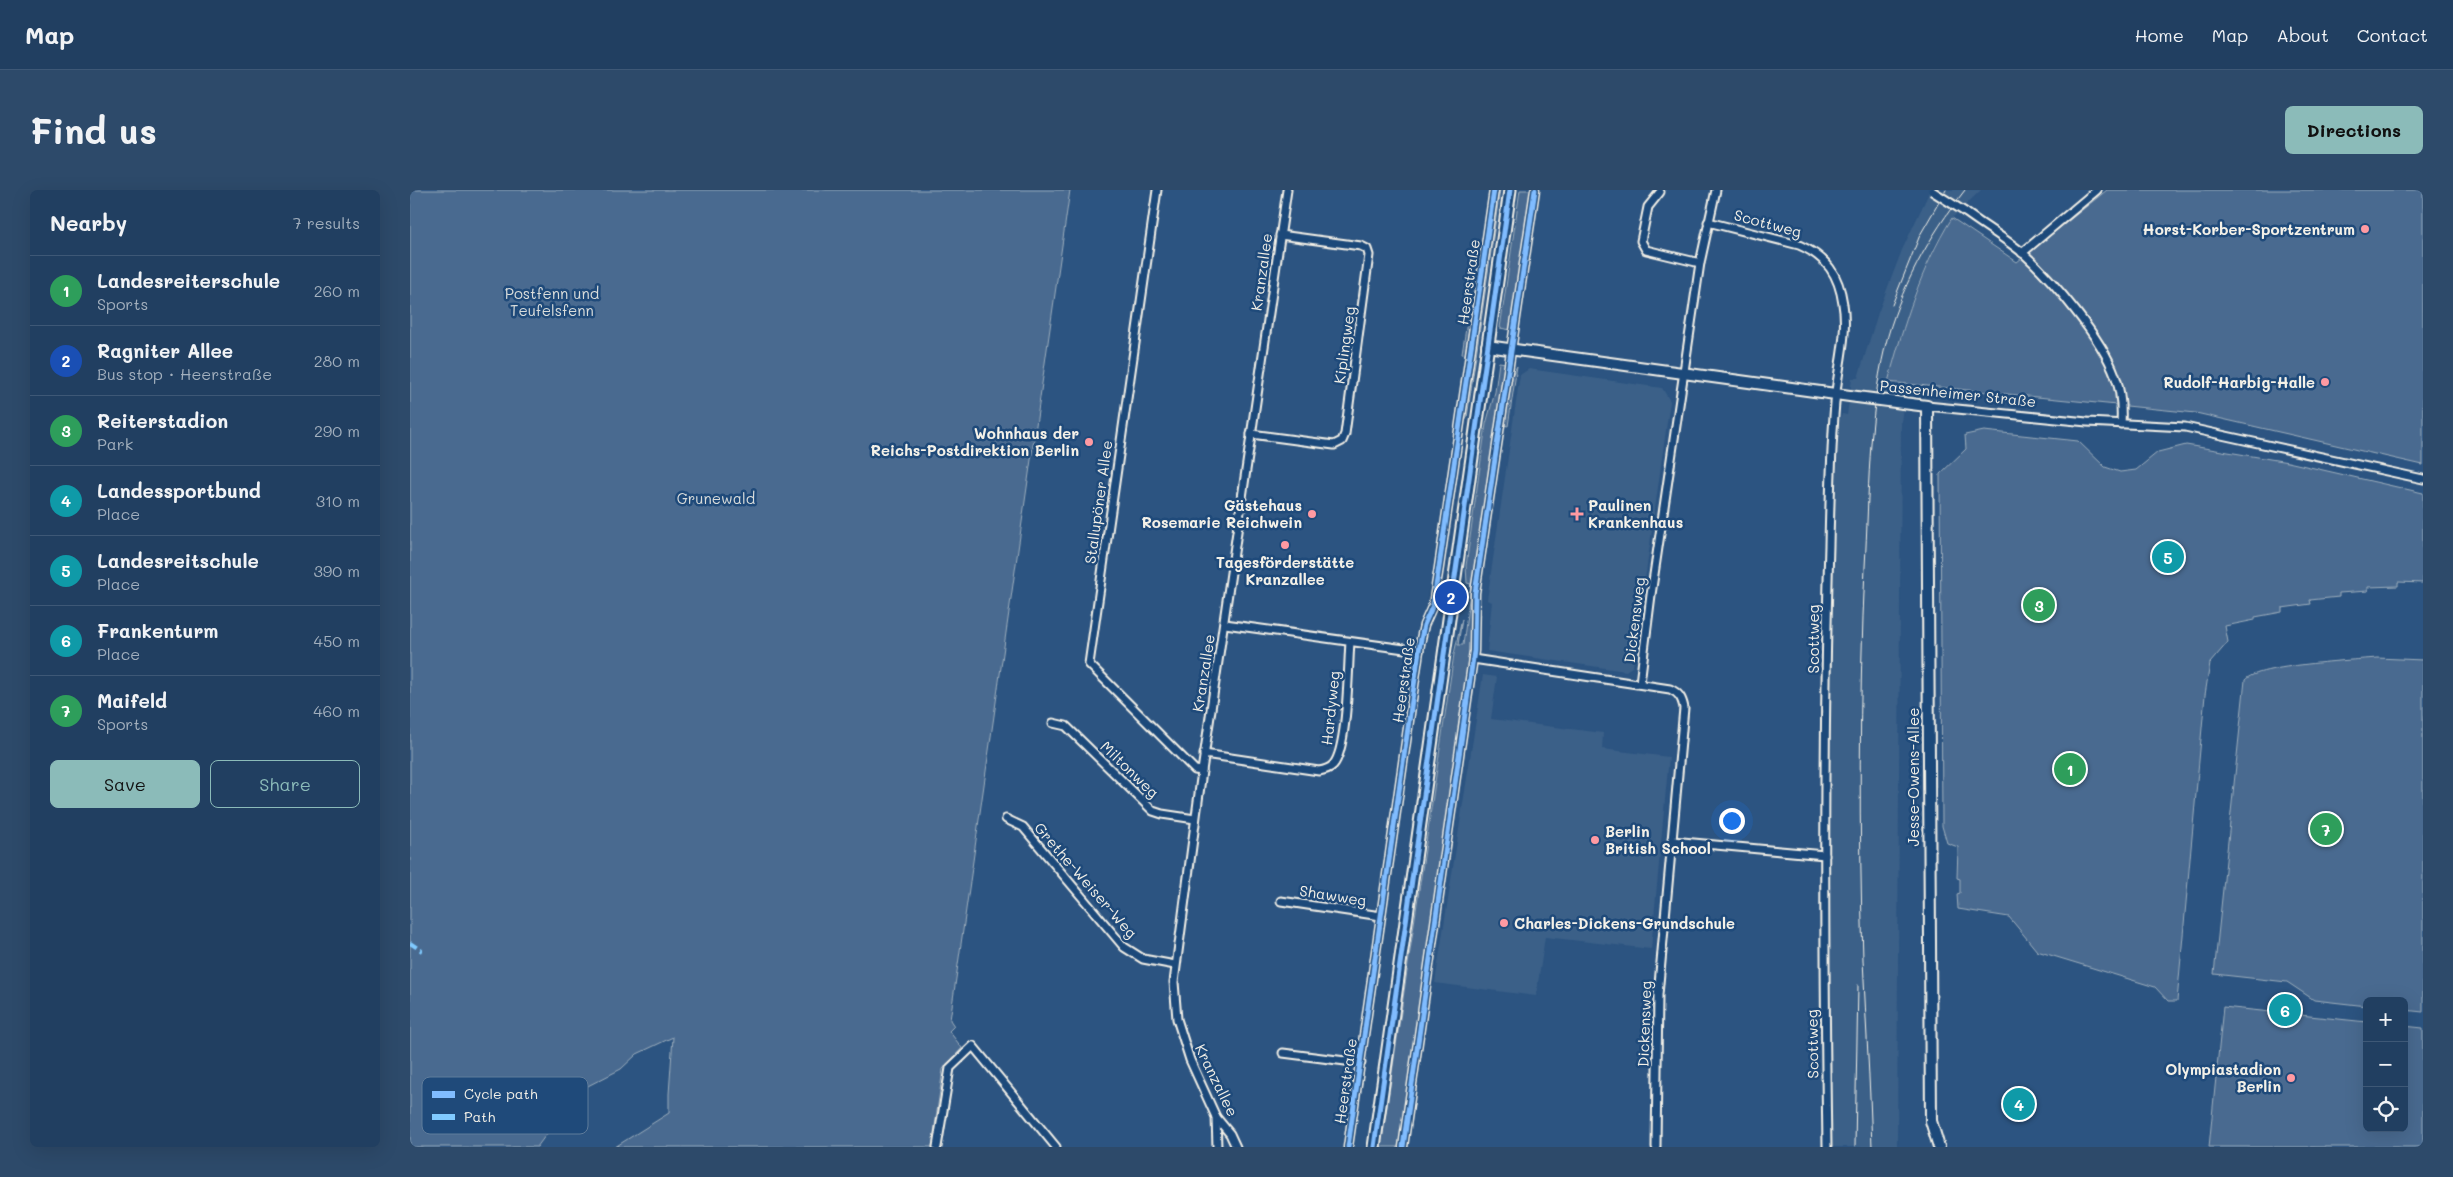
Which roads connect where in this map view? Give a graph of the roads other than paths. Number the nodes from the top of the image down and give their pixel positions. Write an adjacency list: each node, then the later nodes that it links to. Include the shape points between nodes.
1 (1157, 190): 29 (street, Stallupöner Allee, via 1089,664 1195,770)
2 (1287, 190): 11 (street, Kranzallee)
3 (1494, 190): 24 (street, Heerstraße, via 1433,605 1424,625)
4 (1510, 190): 14 (main road, Heerstraße)
5 (1535, 190): 15 (street)
6 (1716, 190): 10 (street, Dickensweg)
7 (2097, 190): 12 (street)
8 (1932, 191): 12 (street, bridge)
9 (1660, 192): 13 (street, via 1648,207 1641,241 1643,246 1646,250)
10 (1708, 222): 13 (street, Dickensweg); 17 (street, Scottweg, via 1799,245 1820,256 1834,270 1844,308)
11 (1280, 235): 20 (street, Kranzallee); 20 (street, Kiplingweg, via 1361,246 1369,255 1345,434 1342,441 1334,445)
12 (2022, 253): 19 (street, via 2064,298 2108,361 2120,392)
13 (1700, 264): 16 (street, Dickensweg)
14 (1488, 346): 15 (street, Passenheimer Straße); 45 (main road, Heerstraße)
15 (1512, 350): 16 (street, Passenheimer Straße); 25 (street, via 1475,593)
16 (1684, 374): 17 (street, Passenheimer Straße); 26 (street, Dickensweg)
17 (1836, 394): 18 (street, Passenheimer Straße, bridge); 33 (street, Scottweg, via 1828,582)
18 (1927, 406): 19 (street, Passenheimer Straße); 49 (street, Jesse-Owens-Allee, via 1931,1120)
19 (2122, 424): 21 (street, Passenheimer Straße, via 2208,430)
20 (1251, 434): 22 (street, Kranzallee)
21 (2423, 479)
22 (1224, 624): 23 (street); 28 (street, Kranzallee)
23 (1350, 642): 24 (street); 28 (street, Hardyweg, via 1344,732 1334,765 1327,770 1319,770)
24 (1419, 651): 35 (street, Heerstraße)
25 (1473, 659): 26 (street); 46 (street)
26 (1640, 683): 32 (street, Dickensweg, via 1677,692 1684,708)
27 (1053, 723): 31 (street, Miltonweg, via 1066,726 1153,811)
28 (1204, 754): 29 (street, Kranzallee)
29 (1202, 771): 31 (street, Kranzallee)
30 (1006, 819): 36 (street, Grethe-Weiser-Weg, via 1023,827 1124,947 1143,959)
31 (1195, 819): 36 (street, Kranzallee)
32 (1672, 841): 33 (street); 47 (street, Dickensweg, via 1658,995)
33 (1826, 855): 48 (street, Scottweg)
34 (1282, 900): 35 (street, Shawweg)
35 (1381, 916): 38 (street, Heerstraße)
36 (1175, 965): 39 (street, Kranzallee, via 1175,1001 1182,1038)
37 (1284, 1052): 38 (street)
38 (1361, 1063): 44 (street, Heerstraße)
39 (1216, 1116): 42 (street); 43 (street, Kranzallee)
40 (937, 1147): 41 (street, via 950,1068 973,1046)
41 (1056, 1147)
42 (1217, 1147)
43 (1236, 1147)
44 (1348, 1147)
45 (1374, 1147)
46 (1404, 1147)
47 (1656, 1147)
48 (1827, 1147)
49 (1939, 1147)

